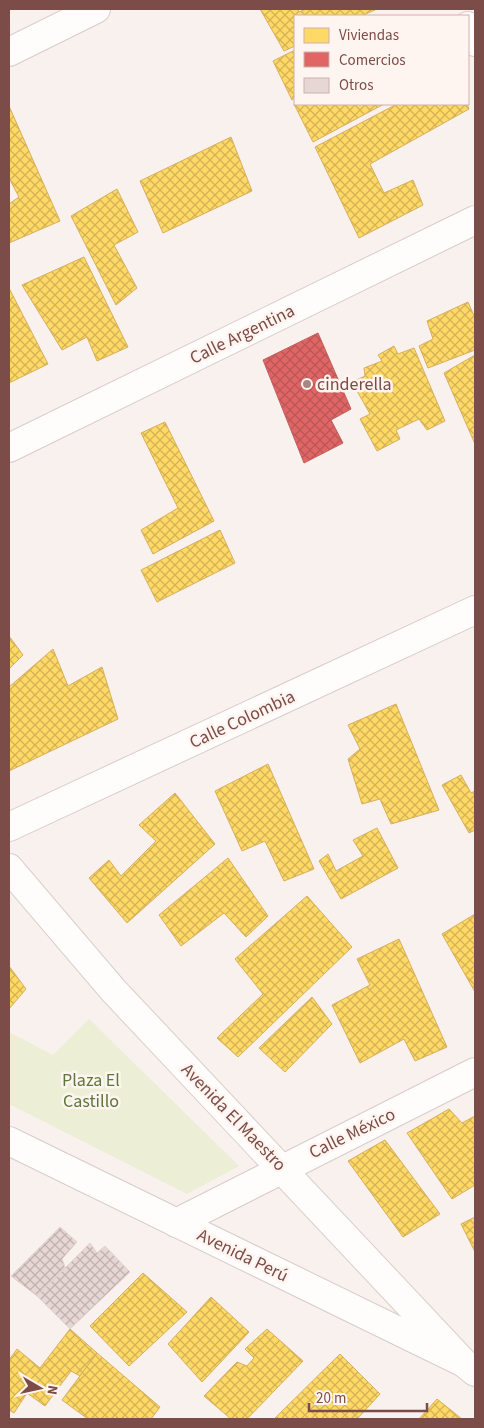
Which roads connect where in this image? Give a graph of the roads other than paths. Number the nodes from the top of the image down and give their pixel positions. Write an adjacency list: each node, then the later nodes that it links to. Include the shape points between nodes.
1 (85, 11): 4 (street)
2 (469, 28): 3 (street)
3 (475, 42)
4 (9, 52)
5 (475, 220): 6 (street, Calle Argentina)
6 (9, 448)
7 (475, 610): 8 (street, Calle Colombia)
8 (9, 827)
9 (9, 868): 12 (street, Avenida El Maestro, via 113,990)
10 (475, 1072): 12 (street, Calle México)
11 (9, 1141): 13 (street, Avenida Perú)
12 (283, 1168): 13 (street, Calle México); 14 (street, Avenida El Maestro)
13 (176, 1223): 14 (street, Avenida Perú)
14 (470, 1367)

